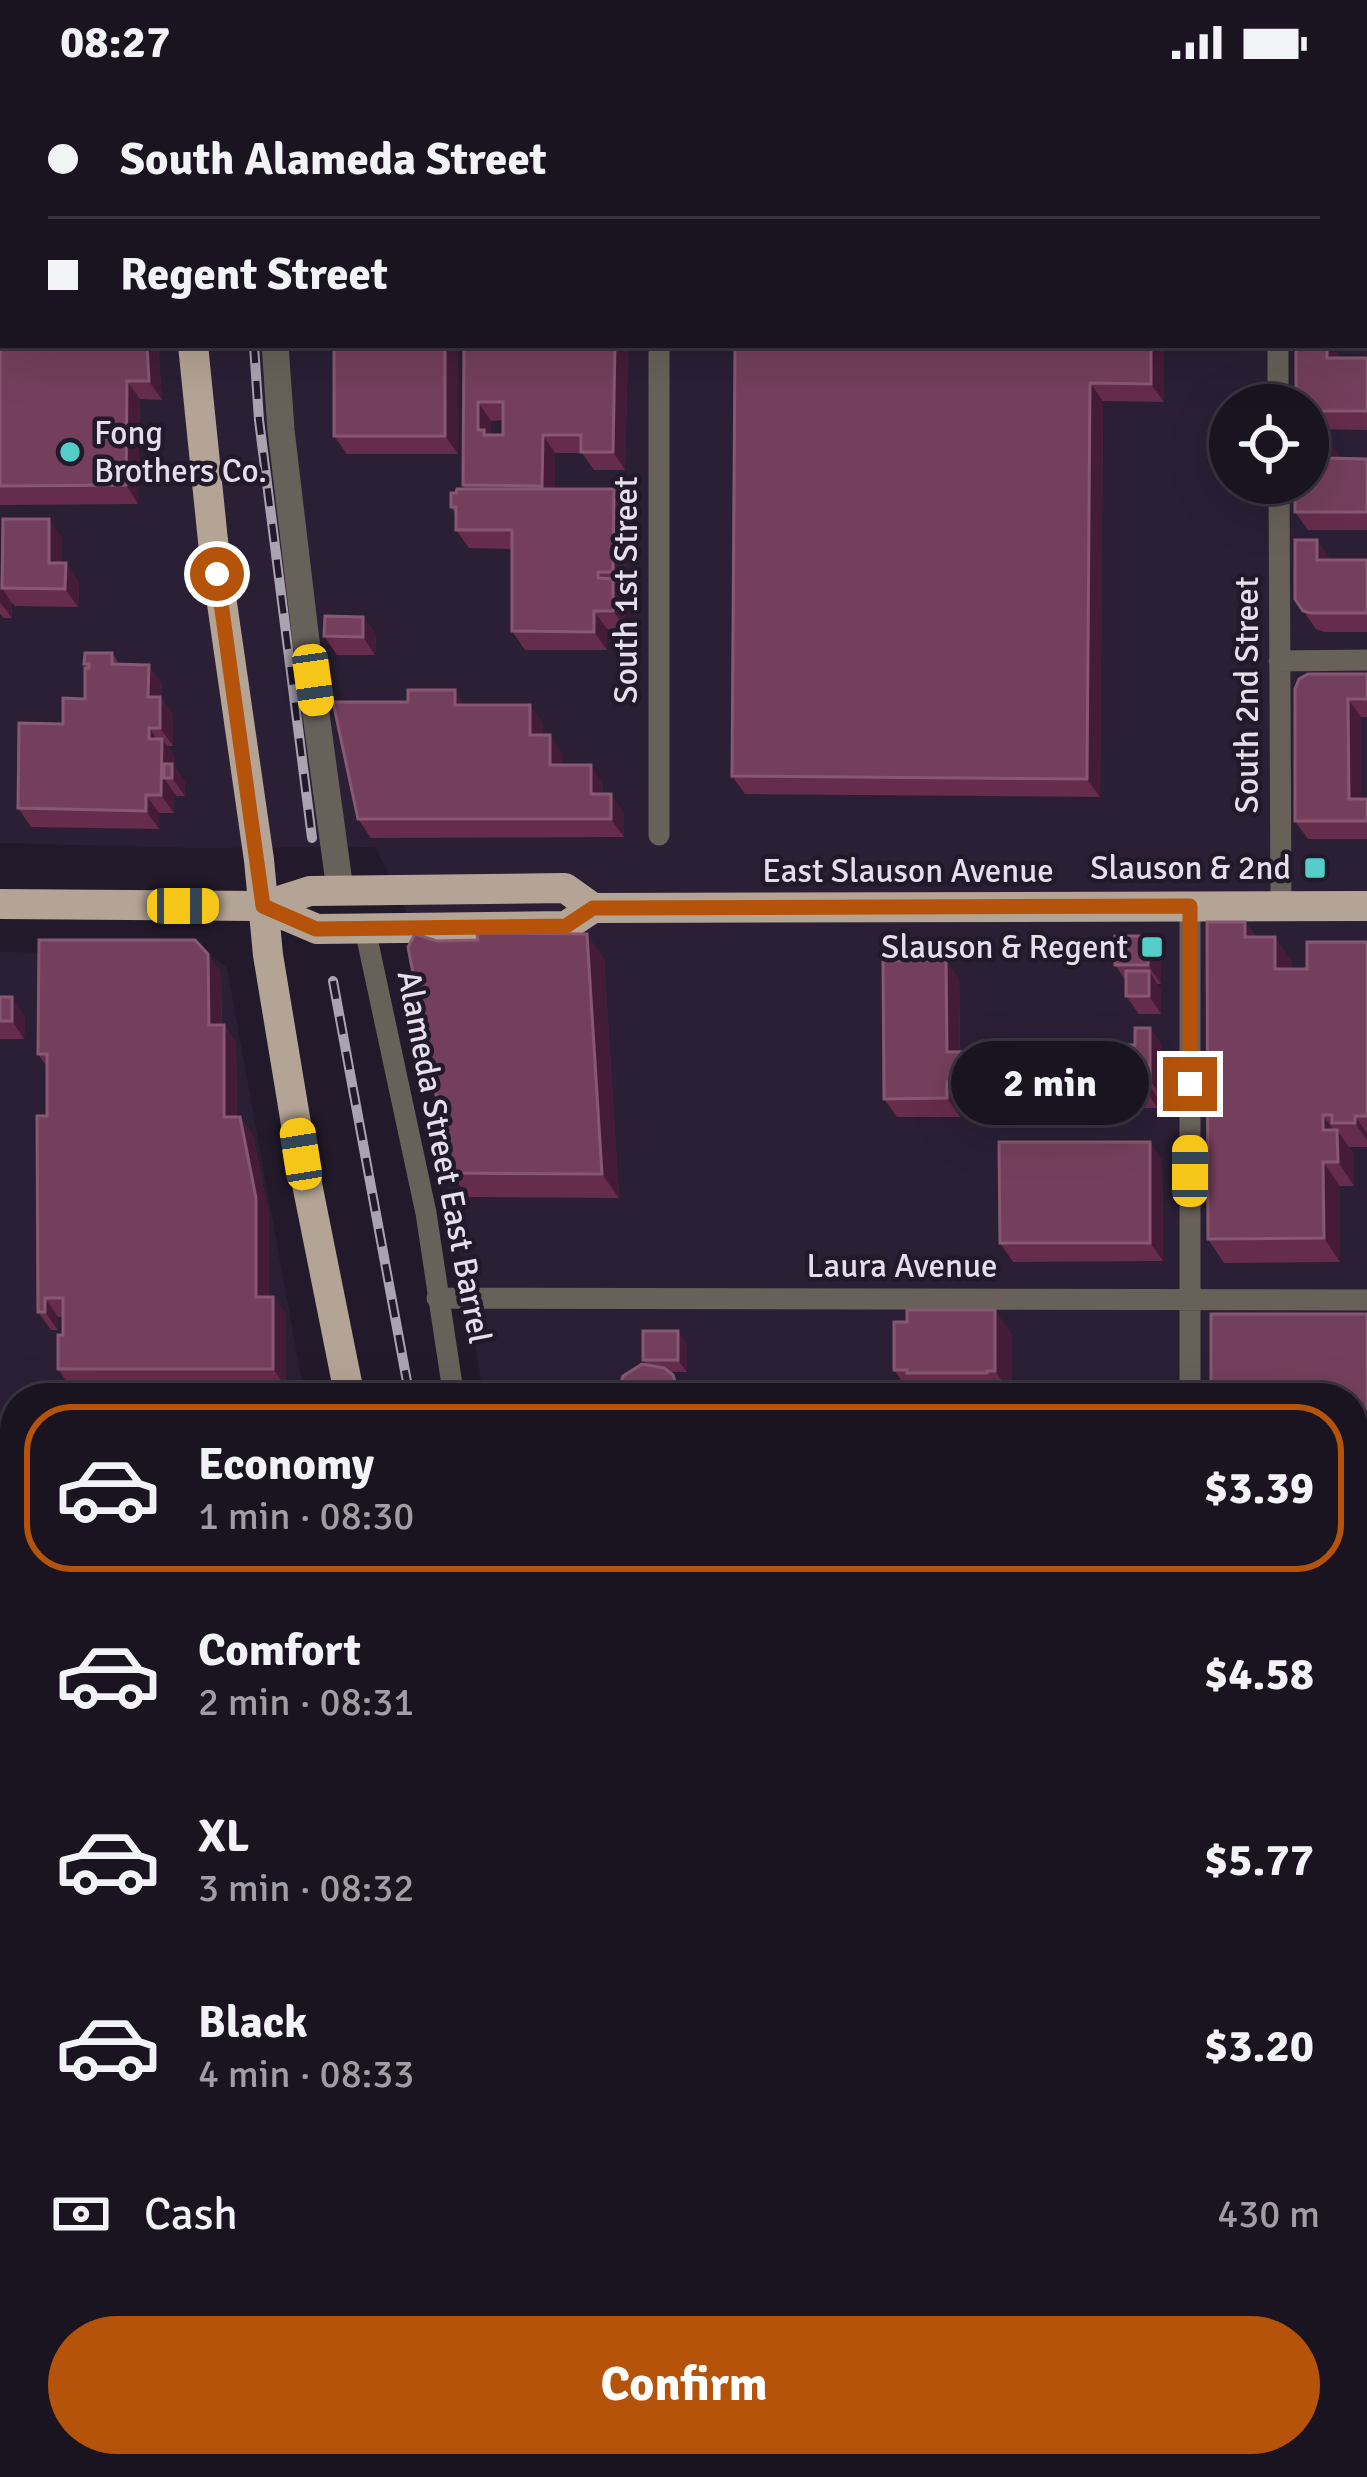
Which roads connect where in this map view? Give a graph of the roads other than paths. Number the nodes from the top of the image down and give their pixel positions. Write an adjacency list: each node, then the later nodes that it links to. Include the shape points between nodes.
1 (193, 348): 12 (main road)
2 (275, 348): 10 (street)
3 (658, 348): 9 (street, South 1st Street)
4 (1278, 348): 5 (street)
5 (1278, 384)
6 (1279, 504): 8 (street, South 2nd Street)
7 (1367, 660): 8 (street)
8 (1279, 661): 14 (street, South 2nd Street)
9 (659, 836)
10 (340, 890): 12 (main road, East Slauson Avenue); 16 (main road, East Slauson Avenue, via 565,888)
11 (0, 904): 12 (main road, East Slauson Avenue)
12 (263, 906): 17 (main road, East Slauson Avenue, via 316,929); 21 (main road)
13 (1190, 906): 14 (main road, East Slauson Avenue); 16 (main road, East Slauson Avenue); 19 (street)
14 (1281, 906): 15 (main road, East Slauson Avenue)
15 (1367, 906)
16 (593, 908): 17 (main road, East Slauson Avenue, via 566,926)
17 (365, 929): 18 (street, Alameda Street East Barrel)
18 (437, 1298): 19 (street, Laura Avenue); 22 (street, Alameda Street East Barrel)
19 (1190, 1298): 20 (street, Laura Avenue); 23 (street)
20 (1367, 1300)
21 (347, 1383)
22 (451, 1383)
23 (1190, 1383)

